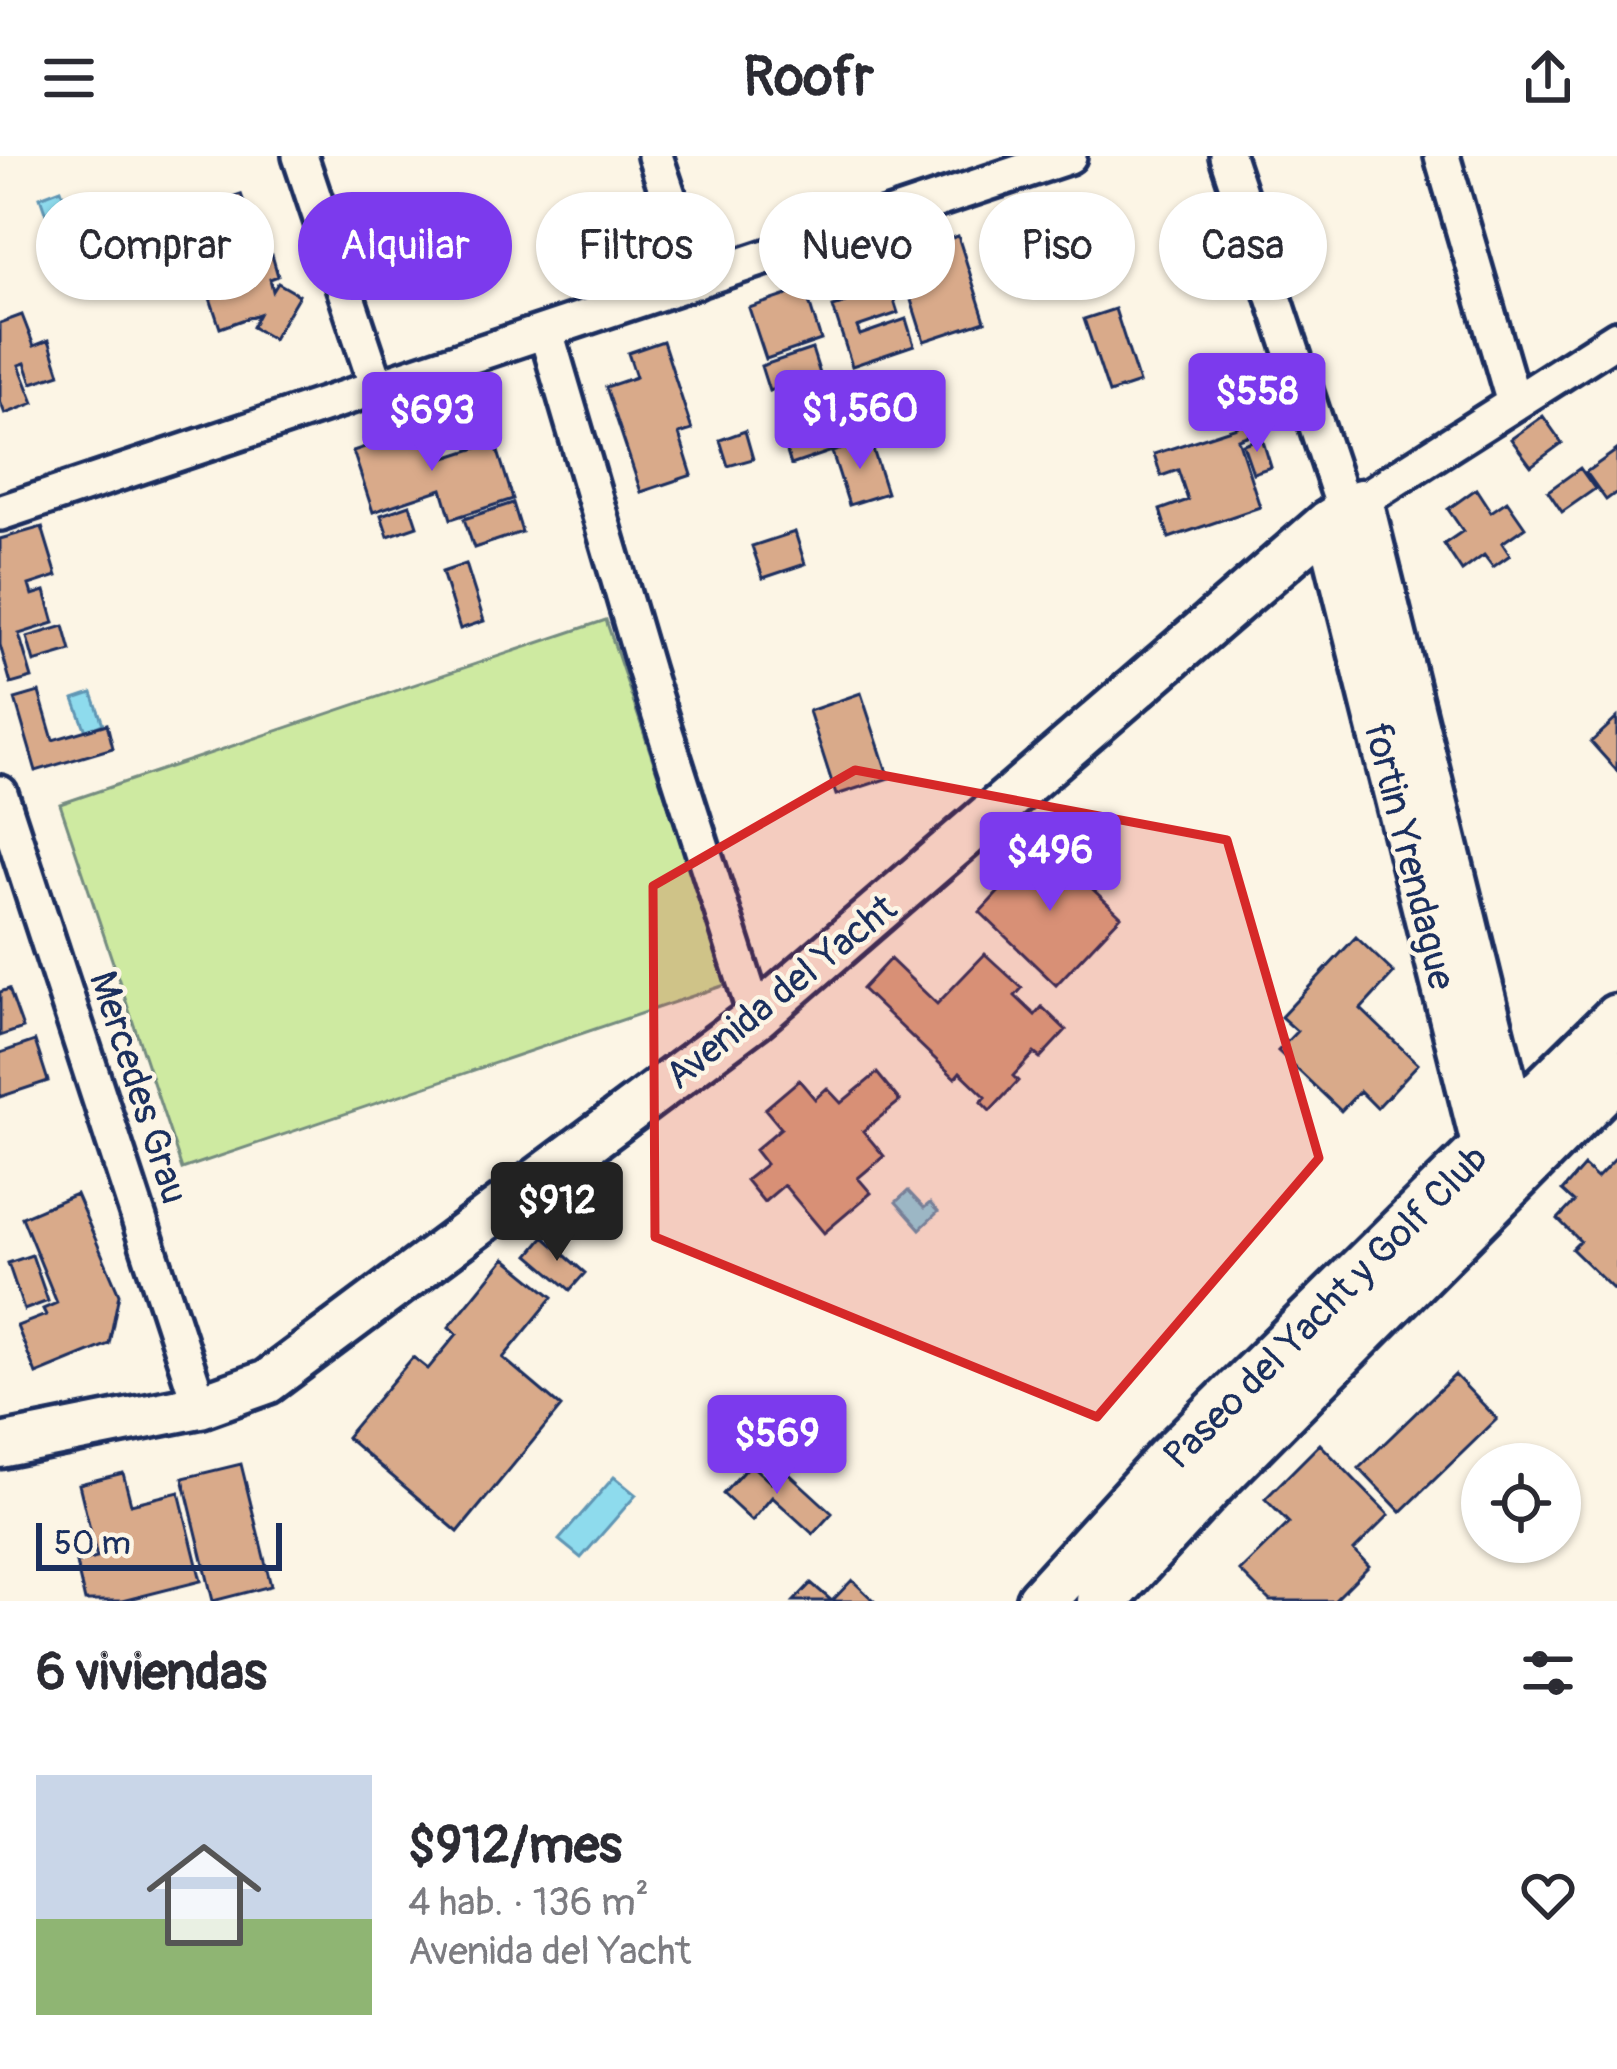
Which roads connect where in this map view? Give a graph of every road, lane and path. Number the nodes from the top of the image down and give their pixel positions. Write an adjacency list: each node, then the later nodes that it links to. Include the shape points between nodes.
1 (300, 156): 11 (street)
2 (655, 156): 6 (street)
3 (1069, 156): 7 (street)
4 (1227, 156): 13 (street, fortin Yrendague)
5 (1442, 156): 12 (street)
6 (667, 192)
7 (735, 268)
8 (641, 300): 9 (street)
9 (547, 332): 11 (street); 16 (street)
10 (1617, 338): 12 (street, Avenida del Yacht)
11 (377, 387): 14 (street)
12 (1514, 403): 13 (street, Avenida del Yacht)
13 (1344, 511): 16 (street, Avenida del Yacht); 19 (street, fortin Yrendague)
14 (0, 513)
15 (0, 794): 20 (street, Mercedes Grau)
16 (756, 1017): 20 (street, Avenida del Yacht, via 267,1382)
17 (1617, 1019): 19 (main road, Paseo del Yacht y Golf Club)
18 (1617, 1074): 19 (main road, Paseo del Yacht y Golf Club)
19 (1509, 1153): 22 (main road, Paseo del Yacht y Golf Club, via 1170,1459); 23 (main road, Paseo del Yacht y Golf Club)
20 (200, 1406): 21 (street, Avenida del Yacht)
21 (0, 1446)
22 (1041, 1601)
23 (1102, 1601)

